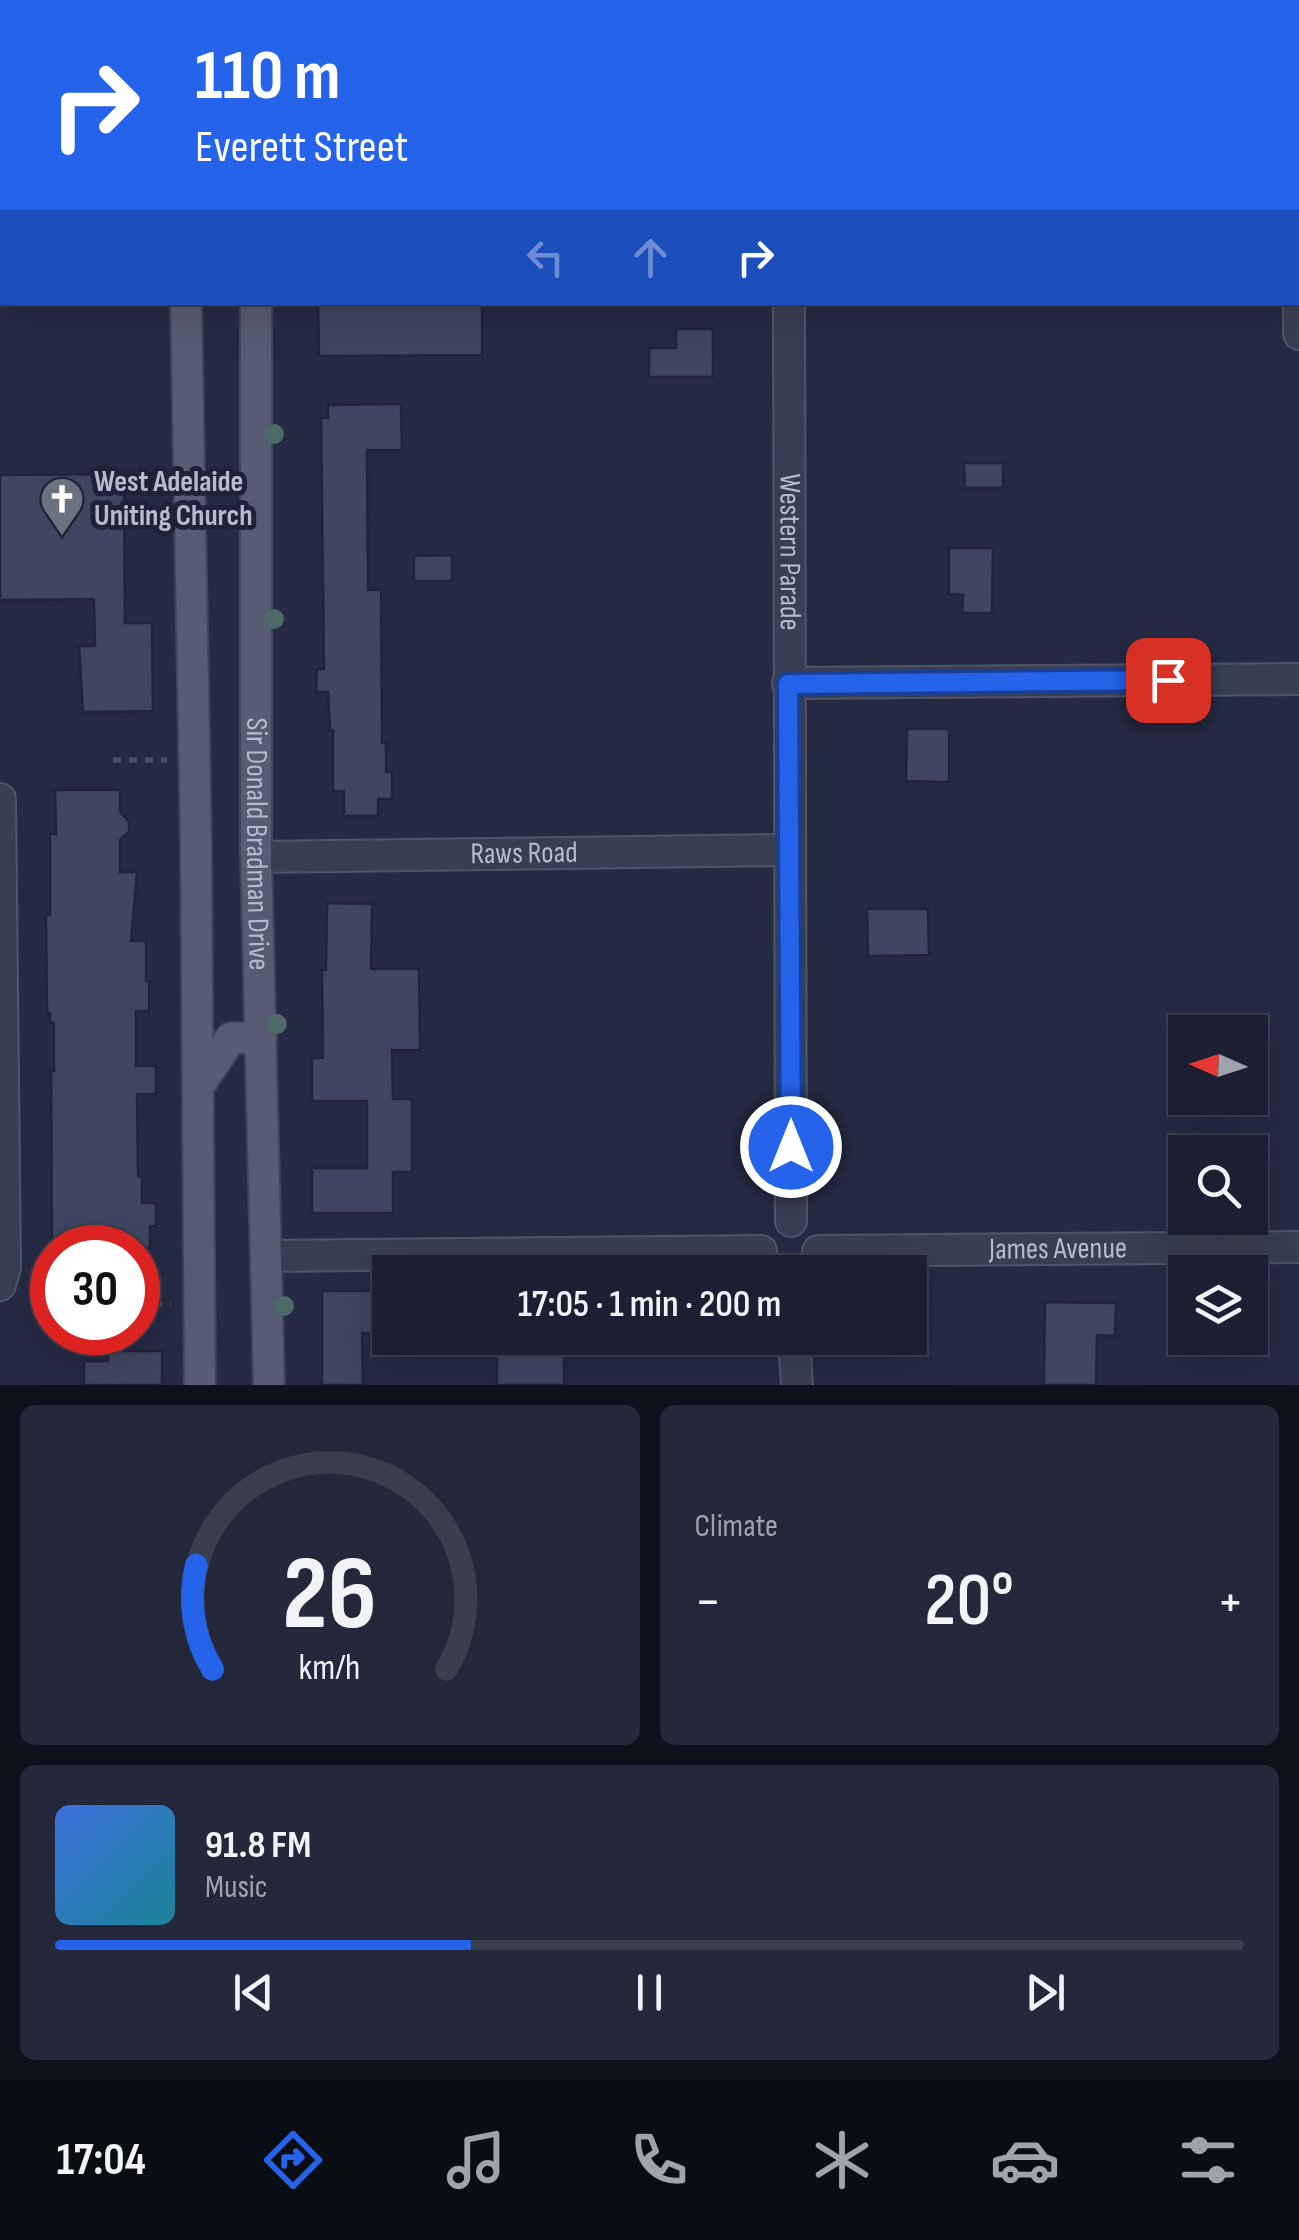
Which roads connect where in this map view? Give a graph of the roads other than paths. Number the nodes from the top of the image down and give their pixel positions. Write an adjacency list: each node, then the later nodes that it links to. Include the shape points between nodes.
1 (186, 305): 12 (main road, Sir Donald Bradman Drive)
2 (256, 305): 10 (main road, Sir Donald Bradman Drive)
3 (789, 305): 7 (street, Western Parade)
4 (1299, 305): 5 (street)
5 (1299, 334)
6 (1299, 679): 7 (street)
7 (788, 684): 9 (street, Western Parade)
8 (0, 799): 20 (street)
9 (789, 850): 10 (street, Raws Road); 13 (street, Western Parade)
10 (256, 857): 11 (main road, Sir Donald Bradman Drive)
11 (261, 1038): 12 (main road, via 231,1038); 17 (main road, Sir Donald Bradman Drive)
12 (198, 1087): 22 (main road, Sir Donald Bradman Drive)
13 (792, 1221): 15 (street, via 773,1226 762,1242); 16 (street, via 815,1236)
14 (1299, 1246): 19 (street, James Avenue)
15 (765, 1255)
16 (813, 1255)
17 (268, 1256): 18 (street); 23 (main road, Sir Donald Bradman Drive)
18 (372, 1257)
19 (927, 1258)
20 (0, 1285)
21 (795, 1355): 24 (street)
22 (200, 1385)
23 (269, 1385)
24 (797, 1385)

